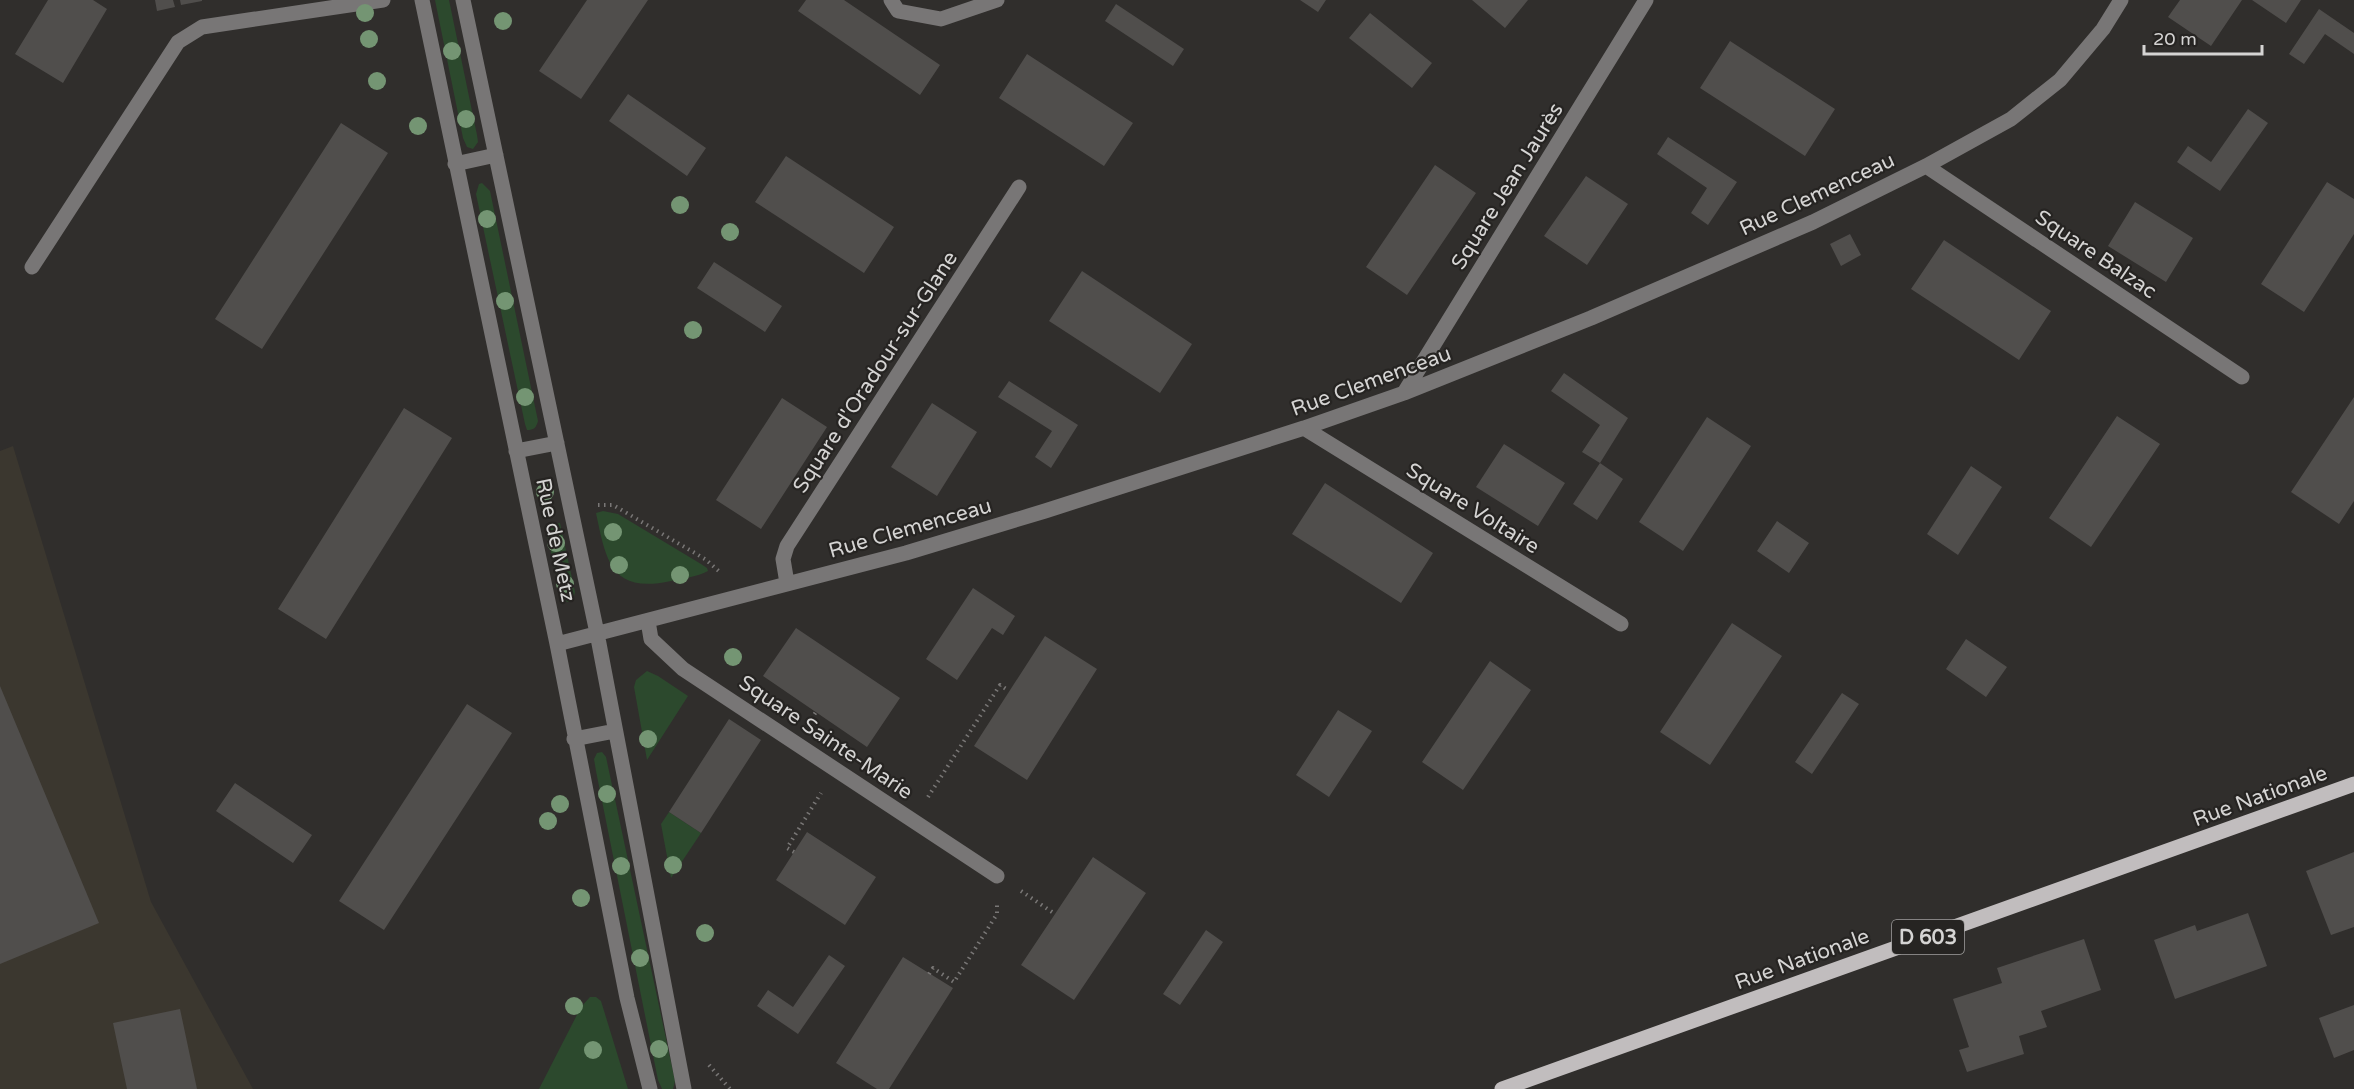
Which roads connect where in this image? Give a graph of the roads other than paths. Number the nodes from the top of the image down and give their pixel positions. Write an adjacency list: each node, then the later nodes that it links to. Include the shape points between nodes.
1 (383, 0): 12 (street, via 202,27 178,42)
2 (422, 0): 9 (street, Rue de Metz)
3 (463, 0): 8 (street, Rue de Metz)
4 (891, 0): 5 (street, via 898,11 941,19)
5 (997, 0)
6 (1646, 0): 14 (street, Square Jean Jaurès)
7 (2121, 0): 10 (street, Rue Clemenceau, via 2103,29 2060,80 2011,119)
8 (496, 155): 9 (street); 16 (street, Rue de Metz)
9 (455, 164): 17 (street, Rue de Metz)
10 (1926, 166): 13 (street, Square Balzac); 14 (street, Rue Clemenceau, via 1813,222)
11 (1018, 188): 18 (street, Square d'Oradour-sur-Glane, via 787,546 783,559)
12 (32, 267)
13 (2242, 377)
14 (1404, 393): 15 (street, Rue Clemenceau)
15 (1304, 428): 18 (street, Rue Clemenceau, via 917,550); 20 (street, Square Voltaire)
16 (557, 443): 17 (street); 21 (street, Rue de Metz)
17 (516, 452): 22 (street, Rue de Metz)
18 (787, 583): 19 (street, Rue Clemenceau)
19 (648, 621): 21 (street, Rue Clemenceau); 26 (street, Square Sainte-Marie, via 651,639 683,669)
20 (1621, 624)
21 (597, 633): 22 (street, Rue Clemenceau); 23 (street, Rue de Metz)
22 (557, 644): 24 (street, Rue de Metz)
23 (615, 731): 24 (street); 28 (street, Rue de Metz)
24 (574, 739): 27 (street, Rue de Metz, via 627,998)
25 (2354, 784): 29 (main road, Rue Nationale / D 603)
26 (997, 876)
27 (650, 1089)
28 (684, 1089)
29 (1502, 1089)

